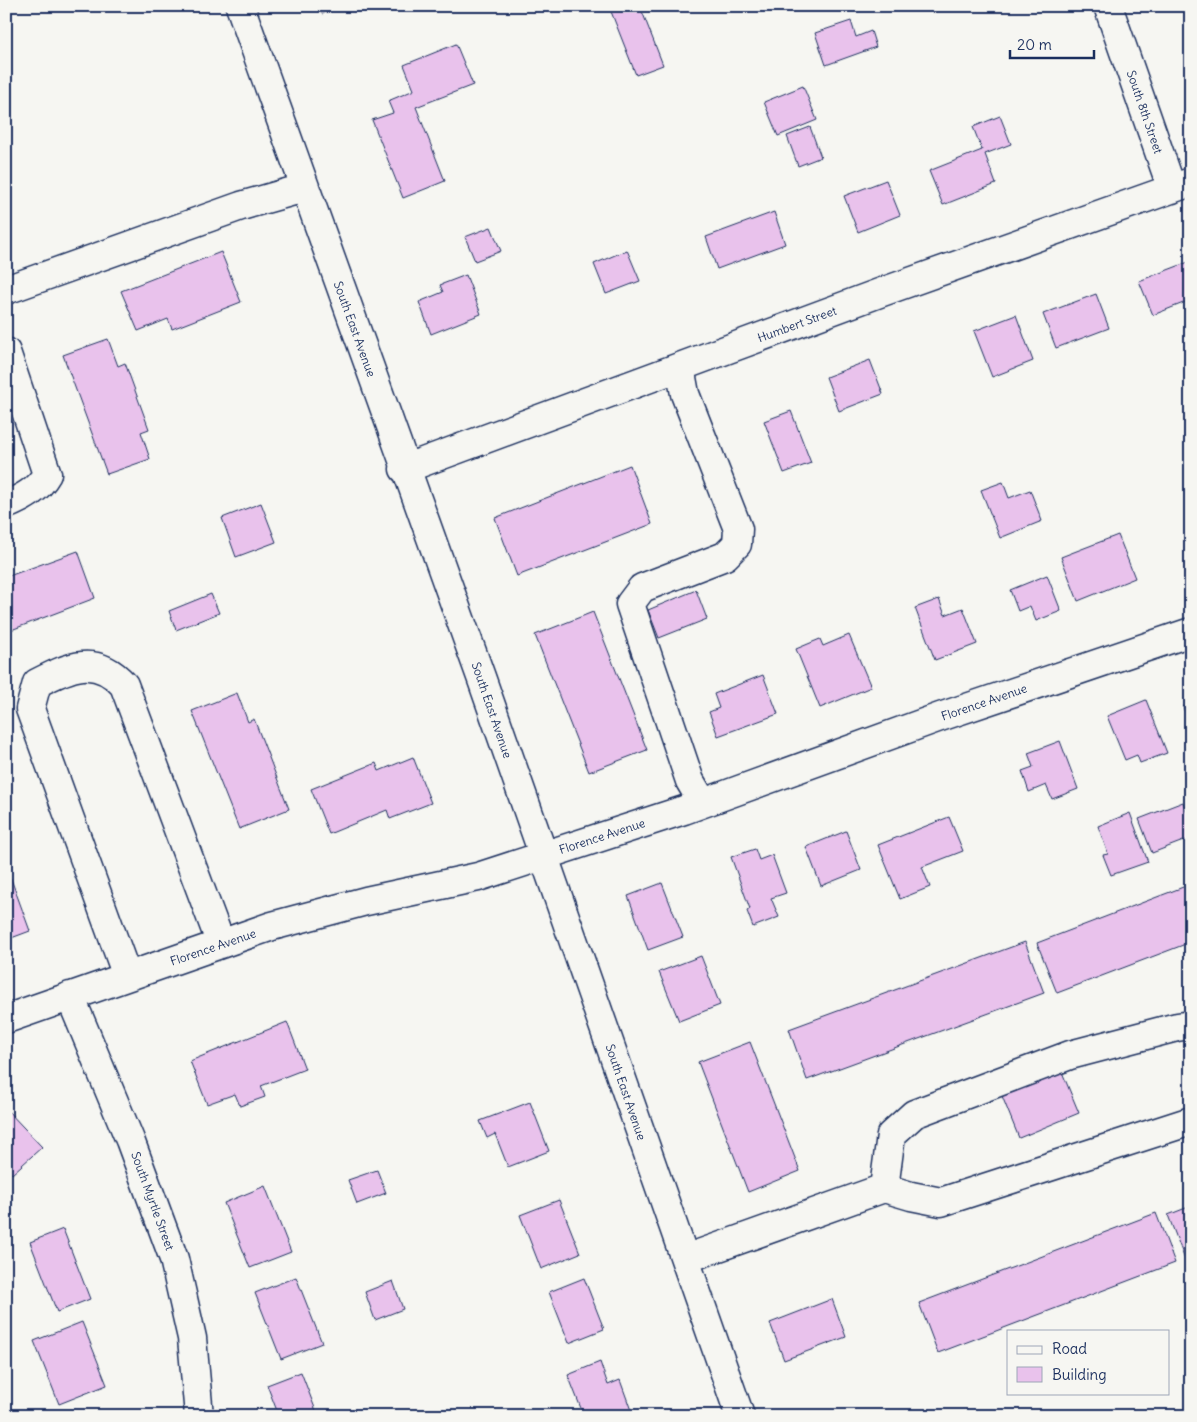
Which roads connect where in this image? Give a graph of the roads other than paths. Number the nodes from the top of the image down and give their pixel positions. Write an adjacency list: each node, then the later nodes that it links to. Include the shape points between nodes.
1 (240, 6): 4 (street, South East Avenue)
2 (1108, 6): 3 (street, South 8th Street)
3 (1181, 185): 7 (street, Humbert Street)
4 (304, 188): 5 (street, via 241,206); 8 (street, South East Avenue)
5 (6, 290)
6 (6, 352): 9 (street, via 47,474 42,484)
7 (680, 367): 8 (street, Humbert Street); 11 (street, via 685,394 738,529 737,544 726,556 642,588 630,604 690,781)
8 (404, 469): 12 (street, South East Avenue)
9 (6, 505)
10 (1191, 632): 11 (street, Florence Avenue, via 940,717)
11 (703, 803): 12 (street, Florence Avenue)
12 (543, 855): 13 (street, Florence Avenue, via 478,877 312,914); 20 (street, South East Avenue)
13 (221, 944): 14 (street, Florence Avenue); 14 (street, via 124,685 112,672 94,665 64,669 38,683 30,709)
14 (127, 976): 15 (street, Florence Avenue)
15 (70, 996): 16 (street, Florence Avenue); 21 (street, South Myrtle Street, via 130,1140 174,1259 192,1338)
16 (6, 1019)
17 (1191, 1026): 19 (street, via 1070,1055 914,1114 891,1135)
18 (1191, 1121): 19 (street, via 941,1202)
19 (884, 1188): 20 (street)
20 (685, 1259): 22 (street, South East Avenue)
21 (199, 1416)
22 (740, 1416)

